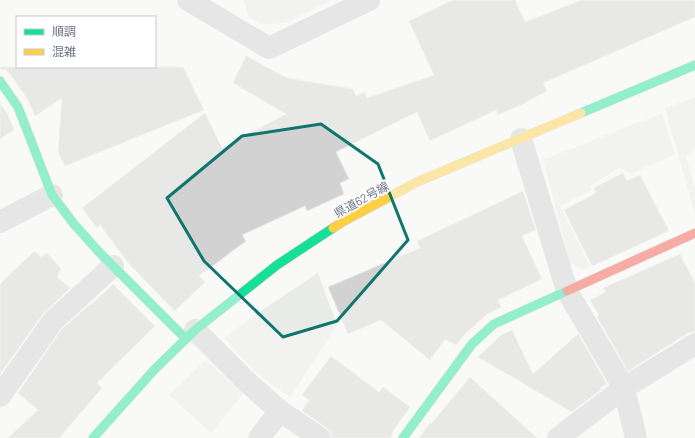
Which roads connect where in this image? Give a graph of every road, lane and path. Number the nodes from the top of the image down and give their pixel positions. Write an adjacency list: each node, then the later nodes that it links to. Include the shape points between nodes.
1 (188, 0): 3 (street)
2 (369, 0): 3 (street, via 269,48)
3 (216, 7)
4 (695, 65): 6 (main road, 県道62号線)
5 (0, 81): 7 (main road, via 18,107)
6 (521, 139): 11 (street); 12 (main road, 県道62号線, via 417,182 344,221 277,265)
7 (52, 195): 8 (street); 10 (main road, via 74,224)
8 (0, 222)
9 (695, 232): 11 (main road)
10 (113, 266): 12 (main road); 15 (street, via 53,321)
11 (567, 292): 14 (street); 20 (main road, via 494,324 472,344)
12 (191, 334): 16 (street); 17 (main road, 県道62号線, via 154,370)
13 (695, 344): 14 (street)
14 (624, 388): 21 (street); 22 (street)
15 (0, 396)
16 (280, 411): 18 (street); 19 (street)
17 (93, 438)
18 (259, 438)
19 (320, 438)
20 (403, 438)
21 (558, 438)
22 (636, 438)

